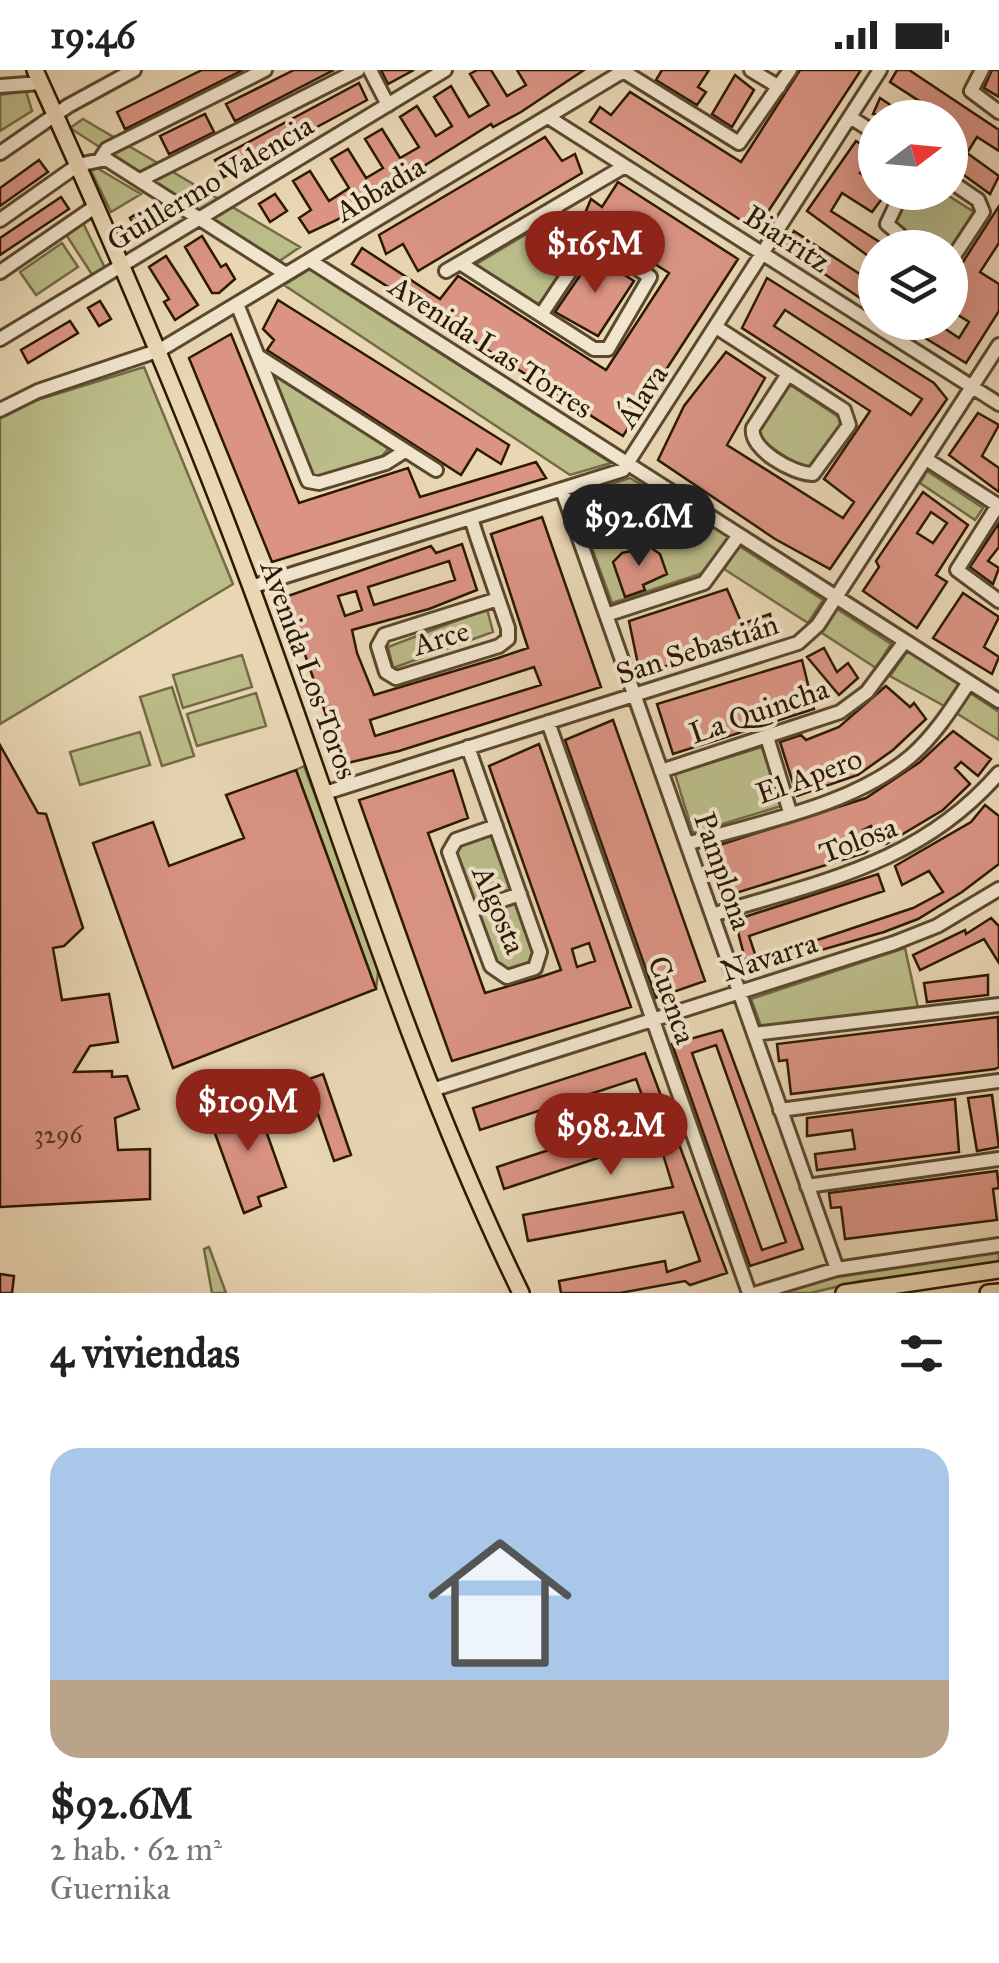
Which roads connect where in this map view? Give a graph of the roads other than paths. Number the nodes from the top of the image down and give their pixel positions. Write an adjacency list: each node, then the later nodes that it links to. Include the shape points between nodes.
1 (134, 70): 18 (street)
2 (265, 70): 23 (street, via 107,149)
3 (358, 70): 26 (street)
4 (370, 70): 16 (street)
5 (416, 70): 13 (street)
6 (446, 70): 13 (street, Guillermo Valencia)
7 (750, 70): 15 (street)
8 (790, 70): 15 (street)
9 (880, 70): 20 (street, Álava)
10 (982, 70): 17 (street, via 971,92)
11 (624, 71): 15 (street, via 735,143 746,138); 19 (street, Abbadia)
12 (38, 76): 14 (street); 18 (main road, Avenida Los Toros)
13 (423, 84): 16 (street, Guillermo Valencia)
14 (0, 86)
15 (779, 87)
16 (388, 105): 30 (street, Guillermo Valencia)
17 (999, 112)
18 (55, 114): 22 (street); 24 (main road, Avenida Los Toros)
19 (548, 116): 25 (street, Biarritz); 35 (street, Abbadia)
20 (850, 117): 21 (street); 34 (street, Álava)
21 (858, 122)
22 (0, 153)
23 (101, 158): 24 (street); 26 (street)
24 (78, 165): 28 (main road, Avenida Los Toros); 31 (street)
25 (625, 166): 29 (street); 34 (street, Biarritz)
26 (140, 180): 30 (street)
27 (968, 193): 32 (street, via 983,212)
28 (96, 206): 37 (main road, Avenida Los Toros); 39 (street)
29 (550, 210): 33 (street); 36 (street)
30 (200, 219): 37 (street, Guillermo Valencia); 40 (street)
31 (0, 220)
32 (968, 235)
33 (593, 237): 42 (street); 42 (street, via 650,277 604,350)
34 (763, 254): 43 (street, Álava); 49 (street, Biarritz)
35 (310, 260): 40 (street, Abbadia); 54 (street, Avenida Las Torres)
36 (460, 263): 38 (street); 42 (street)
37 (122, 266): 44 (street, Guillermo Valencia); 46 (main road, Avenida Los Toros)
38 (446, 271)
39 (0, 272)
40 (286, 274): 41 (street, Abbadia)
41 (238, 304): 46 (street, Abbadia); 47 (street)
42 (540, 315)
43 (716, 327): 48 (street); 54 (street, Álava)
44 (0, 340)
45 (999, 345): 49 (street, San Sebastián)
46 (160, 350): 51 (street, Abbadia); 60 (main road, Avenida Los Toros)
47 (258, 356): 52 (street); 52 (street, via 310,483 386,463)
48 (788, 374): 48 (street, via 752,438 813,474 850,418)
49 (972, 387): 50 (street, Biarritz); 53 (street, San Sebastián)
50 (999, 404)
51 (0, 410)
52 (405, 451): 55 (street)
53 (926, 458): 57 (street); 61 (street, San Sebastián)
54 (628, 464): 56 (street, Álava); 59 (street, Avenida Las Torres)
55 (436, 470)
56 (562, 490): 58 (street, Álava); 64 (street, Pamplona)
57 (998, 506): 63 (street, via 957,570)
58 (471, 518): 60 (street, Álava); 62 (street, Arce)
59 (739, 535): 61 (street, Avenida Las Torres); 64 (street, via 704,583)
60 (251, 586): 74 (main road, Avenida Los Toros)
61 (836, 597): 65 (street, Avenida Las Torres); 67 (street, San Sebastián, via 798,643)
62 (498, 599): 62 (street, Arce, via 384,635 378,646 386,672 396,678 502,645 509,632)
63 (999, 601)
64 (606, 616): 67 (street, Pamplona)
65 (906, 642): 66 (street, Avenida Las Torres); 70 (street, La Quincha, via 849,706)
66 (969, 682): 68 (street, Avenida Las Torres); 75 (street, El Apero, via 936,730 899,766)
67 (634, 695): 69 (street, San Sebastián); 72 (street, Pamplona)
68 (999, 701)
69 (548, 722): 71 (street, San Sebastián); 84 (street, Cuenca)
70 (767, 737): 72 (street, La Quincha); 75 (street)
71 (468, 747): 74 (street, San Sebastián); 76 (street, Algosta)
72 (661, 771): 77 (street, Pamplona)
73 (999, 773): 81 (street, Tolosa, via 956,818 902,853)
74 (324, 793): 87 (main road, Avenida Los Toros)
75 (790, 812): 77 (street, El Apero)
76 (496, 826): 79 (street, Algosta); 80 (street, Algosta, via 450,848)
77 (687, 844): 81 (street, Pamplona)
78 (999, 890): 82 (street, Navarra, via 914,936)
79 (520, 894): 80 (street); 80 (street, Algosta, via 541,956 532,969 507,977 496,973)
80 (471, 911)
81 (712, 915): 82 (street, Pamplona)
82 (739, 992): 84 (street, Navarra); 85 (street, Pamplona)
83 (999, 1005): 85 (street)
84 (652, 1020): 87 (street, Navarra); 96 (street, Cuenca)
85 (754, 1034): 88 (street, Pamplona)
86 (999, 1082): 88 (street)
87 (432, 1090): 95 (main road, Avenida Los Toros)
88 (780, 1110): 90 (street, Pamplona)
89 (999, 1159): 90 (street)
90 (807, 1186): 92 (street, Pamplona)
91 (999, 1245): 92 (street)
92 (837, 1270): 96 (street)
93 (999, 1270): 97 (main road)
94 (999, 1292): 98 (main road)
95 (521, 1293)
96 (753, 1293)
97 (844, 1293)
98 (988, 1293)

